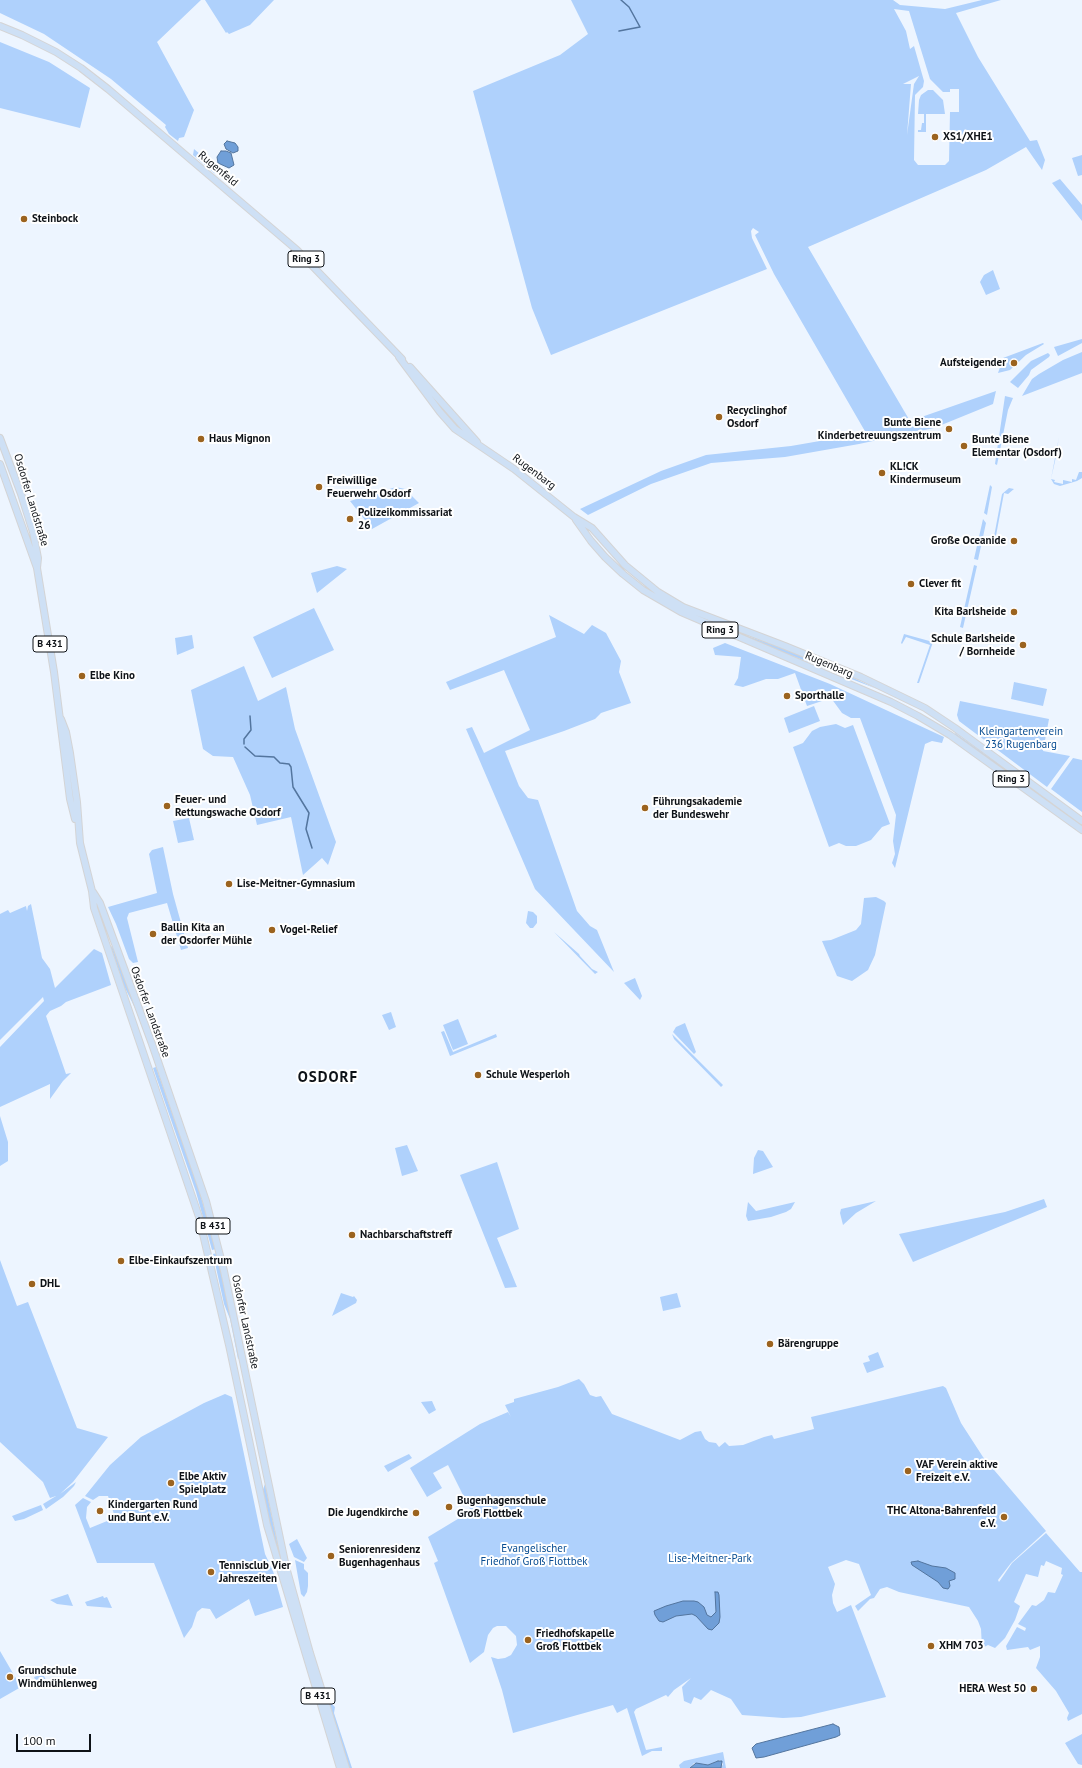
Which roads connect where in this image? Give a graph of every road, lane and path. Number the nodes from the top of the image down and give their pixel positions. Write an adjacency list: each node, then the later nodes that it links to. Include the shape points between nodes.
1 (0, 26): 2 (main road, Rugenfeld / Ring 3, via 56,52 103,85 297,250)
2 (399, 357): 3 (main road, Rugenfeld / Ring 3); 4 (main road, Rugenfeld / Ring 3)
3 (446, 406): 6 (main road, Rugenbarg / Ring 3)
4 (440, 412): 6 (main road, Rugenbarg / Ring 3, via 460,434)
5 (0, 438): 9 (main road, Osdorfer Landstraße / B 431, via 33,532 38,558)
6 (481, 446): 8 (main road, Rugenbarg / Ring 3)
7 (0, 464): 9 (main road, Osdorfer Landstraße / B 431)
8 (574, 517): 10 (main road, Rugenbarg / Ring 3, via 591,541 622,574 643,590 681,612); 11 (main road, Rugenbarg / Ring 3, via 592,528 643,581 683,607 861,677 896,693)
9 (37, 568): 15 (main road, Osdorfer Landstraße / B 431, via 61,720 70,799)
10 (918, 716): 11 (main road); 12 (main road, Rugenbarg / Ring 3)
11 (936, 718): 12 (main road); 13 (main road, Rugenbarg / Ring 3)
12 (940, 729): 14 (main road, Rugenbarg / Ring 3)
13 (1082, 821)
14 (1082, 830)
15 (92, 891): 16 (main road, Osdorfer Landstraße / B 431, via 100,929 194,1198 209,1253); 17 (main road, Osdorfer Landstraße / B 431, via 100,903 152,1044 206,1201 224,1271)
16 (246, 1429): 17 (main road, B 431); 18 (main road, Osdorfer Landstraße / B 431, via 278,1566)
17 (260, 1448): 19 (main road, Osdorfer Landstraße / B 431, via 287,1571)
18 (340, 1768)
19 (346, 1768)

